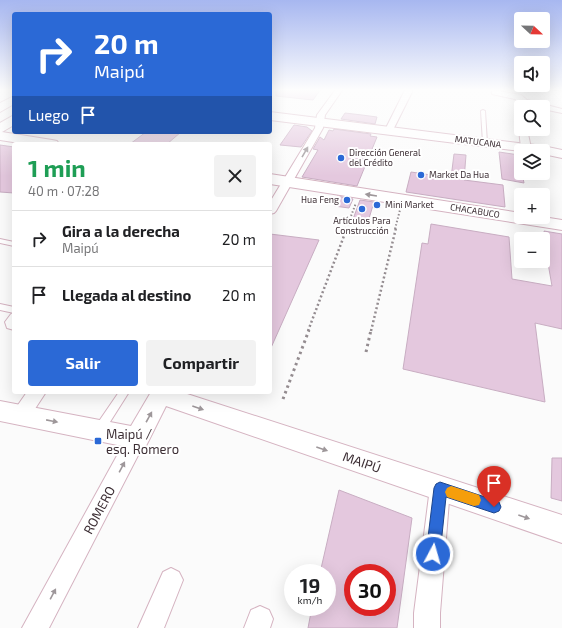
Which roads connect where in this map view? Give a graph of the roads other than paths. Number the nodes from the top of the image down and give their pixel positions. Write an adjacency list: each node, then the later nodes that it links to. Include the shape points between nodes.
1 (289, 118): 6 (main road, MATUCANA)
2 (321, 118): 6 (street)
3 (395, 118): 8 (street)
4 (483, 118): 11 (lane)
5 (12, 120): 7 (main road)
6 (320, 122): 8 (main road, MATUCANA); 18 (street, one-way to 6)
7 (0, 129)
8 (389, 130): 11 (main road, MATUCANA)
9 (0, 136): 10 (main road)
10 (39, 142)
11 (485, 143): 12 (main road, MATUCANA)
12 (514, 147)
13 (550, 150): 14 (main road, MATUCANA)
14 (562, 150)
15 (550, 151): 16 (main road, MATUCANA)
16 (562, 154)
17 (272, 179): 18 (main road, CHACABUCO)
18 (288, 182): 19 (street); 20 (main road, CHACABUCO, one-way to 18)
19 (272, 208)
20 (562, 225)
21 (0, 241): 22 (lane)
22 (12, 244)
23 (0, 307): 24 (lane)
24 (12, 310)
25 (12, 318): 26 (lane, via 9,322)
26 (12, 326)
27 (34, 394): 30 (street)
28 (123, 394): 31 (lane)
29 (162, 394): 32 (street, ROMERO, one-way to 29); 33 (street, MAIPÚ, one-way to 33)
30 (10, 413): 31 (street, one-way to 31)
31 (99, 430): 32 (street)
32 (137, 438): 36 (street, ROMERO, one-way to 32)
33 (440, 488): 34 (street, MAIPÚ, one-way to 34); 38 (street)
34 (562, 529)
35 (171, 580): 37 (street)
36 (35, 628)
37 (151, 628)
38 (427, 628)

